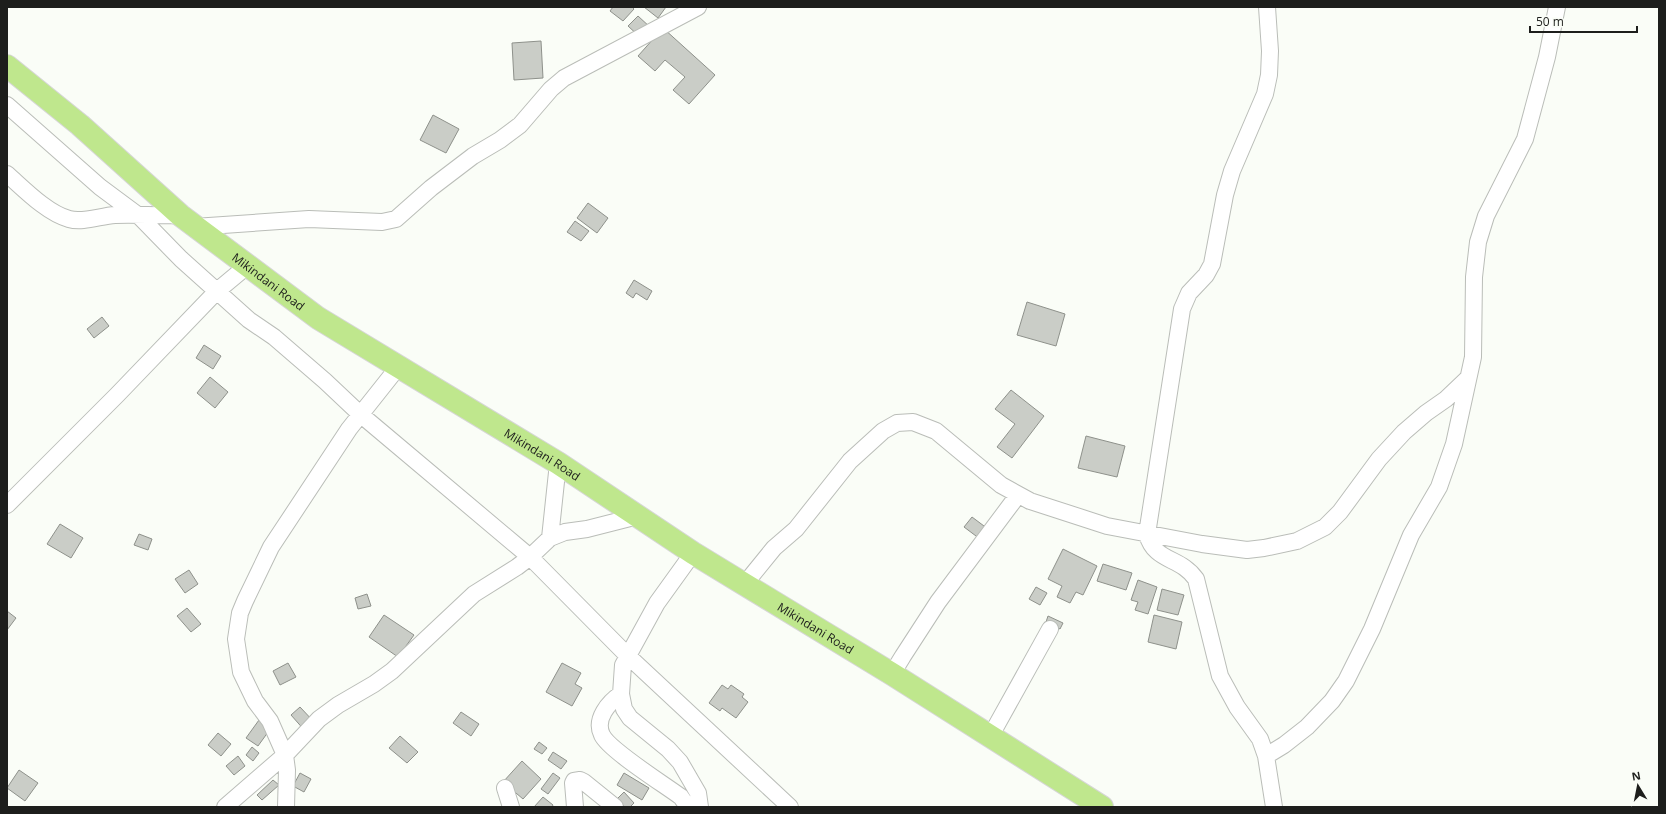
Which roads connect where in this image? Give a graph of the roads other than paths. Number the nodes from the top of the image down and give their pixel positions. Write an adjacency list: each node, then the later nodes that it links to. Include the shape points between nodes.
1 (698, 7): 8 (street, via 564,78 520,125 473,156 396,219 382,222 336,219)
2 (1267, 7): 18 (street, via 1270,51 1265,94 1224,195 1212,264 1206,275 1189,293 1182,309)
3 (1557, 7): 12 (street, via 1548,57 1525,138 1486,216 1478,242 1474,277 1473,356)
4 (7, 66): 8 (highway, Mikindani Road, via 80,125)
5 (7, 105): 7 (street, via 100,187)
6 (7, 174): 7 (street, via 36,200 69,219 114,215)
7 (139, 216): 8 (street); 10 (street)
8 (187, 221): 9 (highway, Mikindani Road)
9 (247, 266): 10 (street); 11 (highway, Mikindani Road, via 318,318)
10 (217, 291): 13 (street, via 249,320 274,337); 16 (street)
11 (399, 366): 13 (street); 14 (highway, Mikindani Road)
12 (1467, 379): 18 (street, via 1404,432 1379,459 1340,512 1324,527 1297,541 1240,550); 29 (street, via 1454,444 1439,487 1411,535 1372,629 1346,681 1332,701 1307,727 1284,746)
13 (360, 414): 21 (street); 28 (street, via 272,548 240,613 236,639 242,672 255,700 270,721)
14 (558, 463): 17 (highway, Mikindani Road); 19 (street)
15 (1018, 495): 18 (street, via 1081,518); 22 (street, via 984,472 936,431 913,422 897,423 883,431 850,461 796,529 774,548); 25 (street, via 938,602)
16 (7, 505)
17 (638, 516): 19 (street); 20 (highway, Mikindani Road)
18 (1147, 534): 29 (street, via 1149,542 1158,553 1186,567 1196,579 1220,676 1237,707 1260,739)
19 (550, 538): 21 (street)
20 (693, 553): 22 (highway, Mikindani Road); 24 (street, via 657,603)
21 (530, 558): 24 (street); 28 (street, via 474,594 401,663 374,684 332,709)
22 (744, 584): 25 (highway, Mikindani Road)
23 (1050, 629): 27 (street)
24 (628, 656): 26 (street, via 622,669); 38 (street)
25 (892, 674): 27 (highway, Mikindani Road)
26 (621, 694): 36 (street, via 607,706 599,728 602,736 620,753 681,797); 37 (street, via 624,709 630,718 680,762 698,793)
27 (990, 737): 39 (highway, Mikindani Road)
28 (285, 755): 31 (street); 32 (street)
29 (1266, 756): 40 (street)
30 (504, 788): 33 (street)
31 (225, 807)
32 (286, 807)
33 (511, 807)
34 (575, 807): 35 (street, via 572,783 580,780)
35 (615, 807)
36 (688, 807)
37 (700, 807)
38 (790, 807)
39 (1102, 807)
40 (1274, 807)

